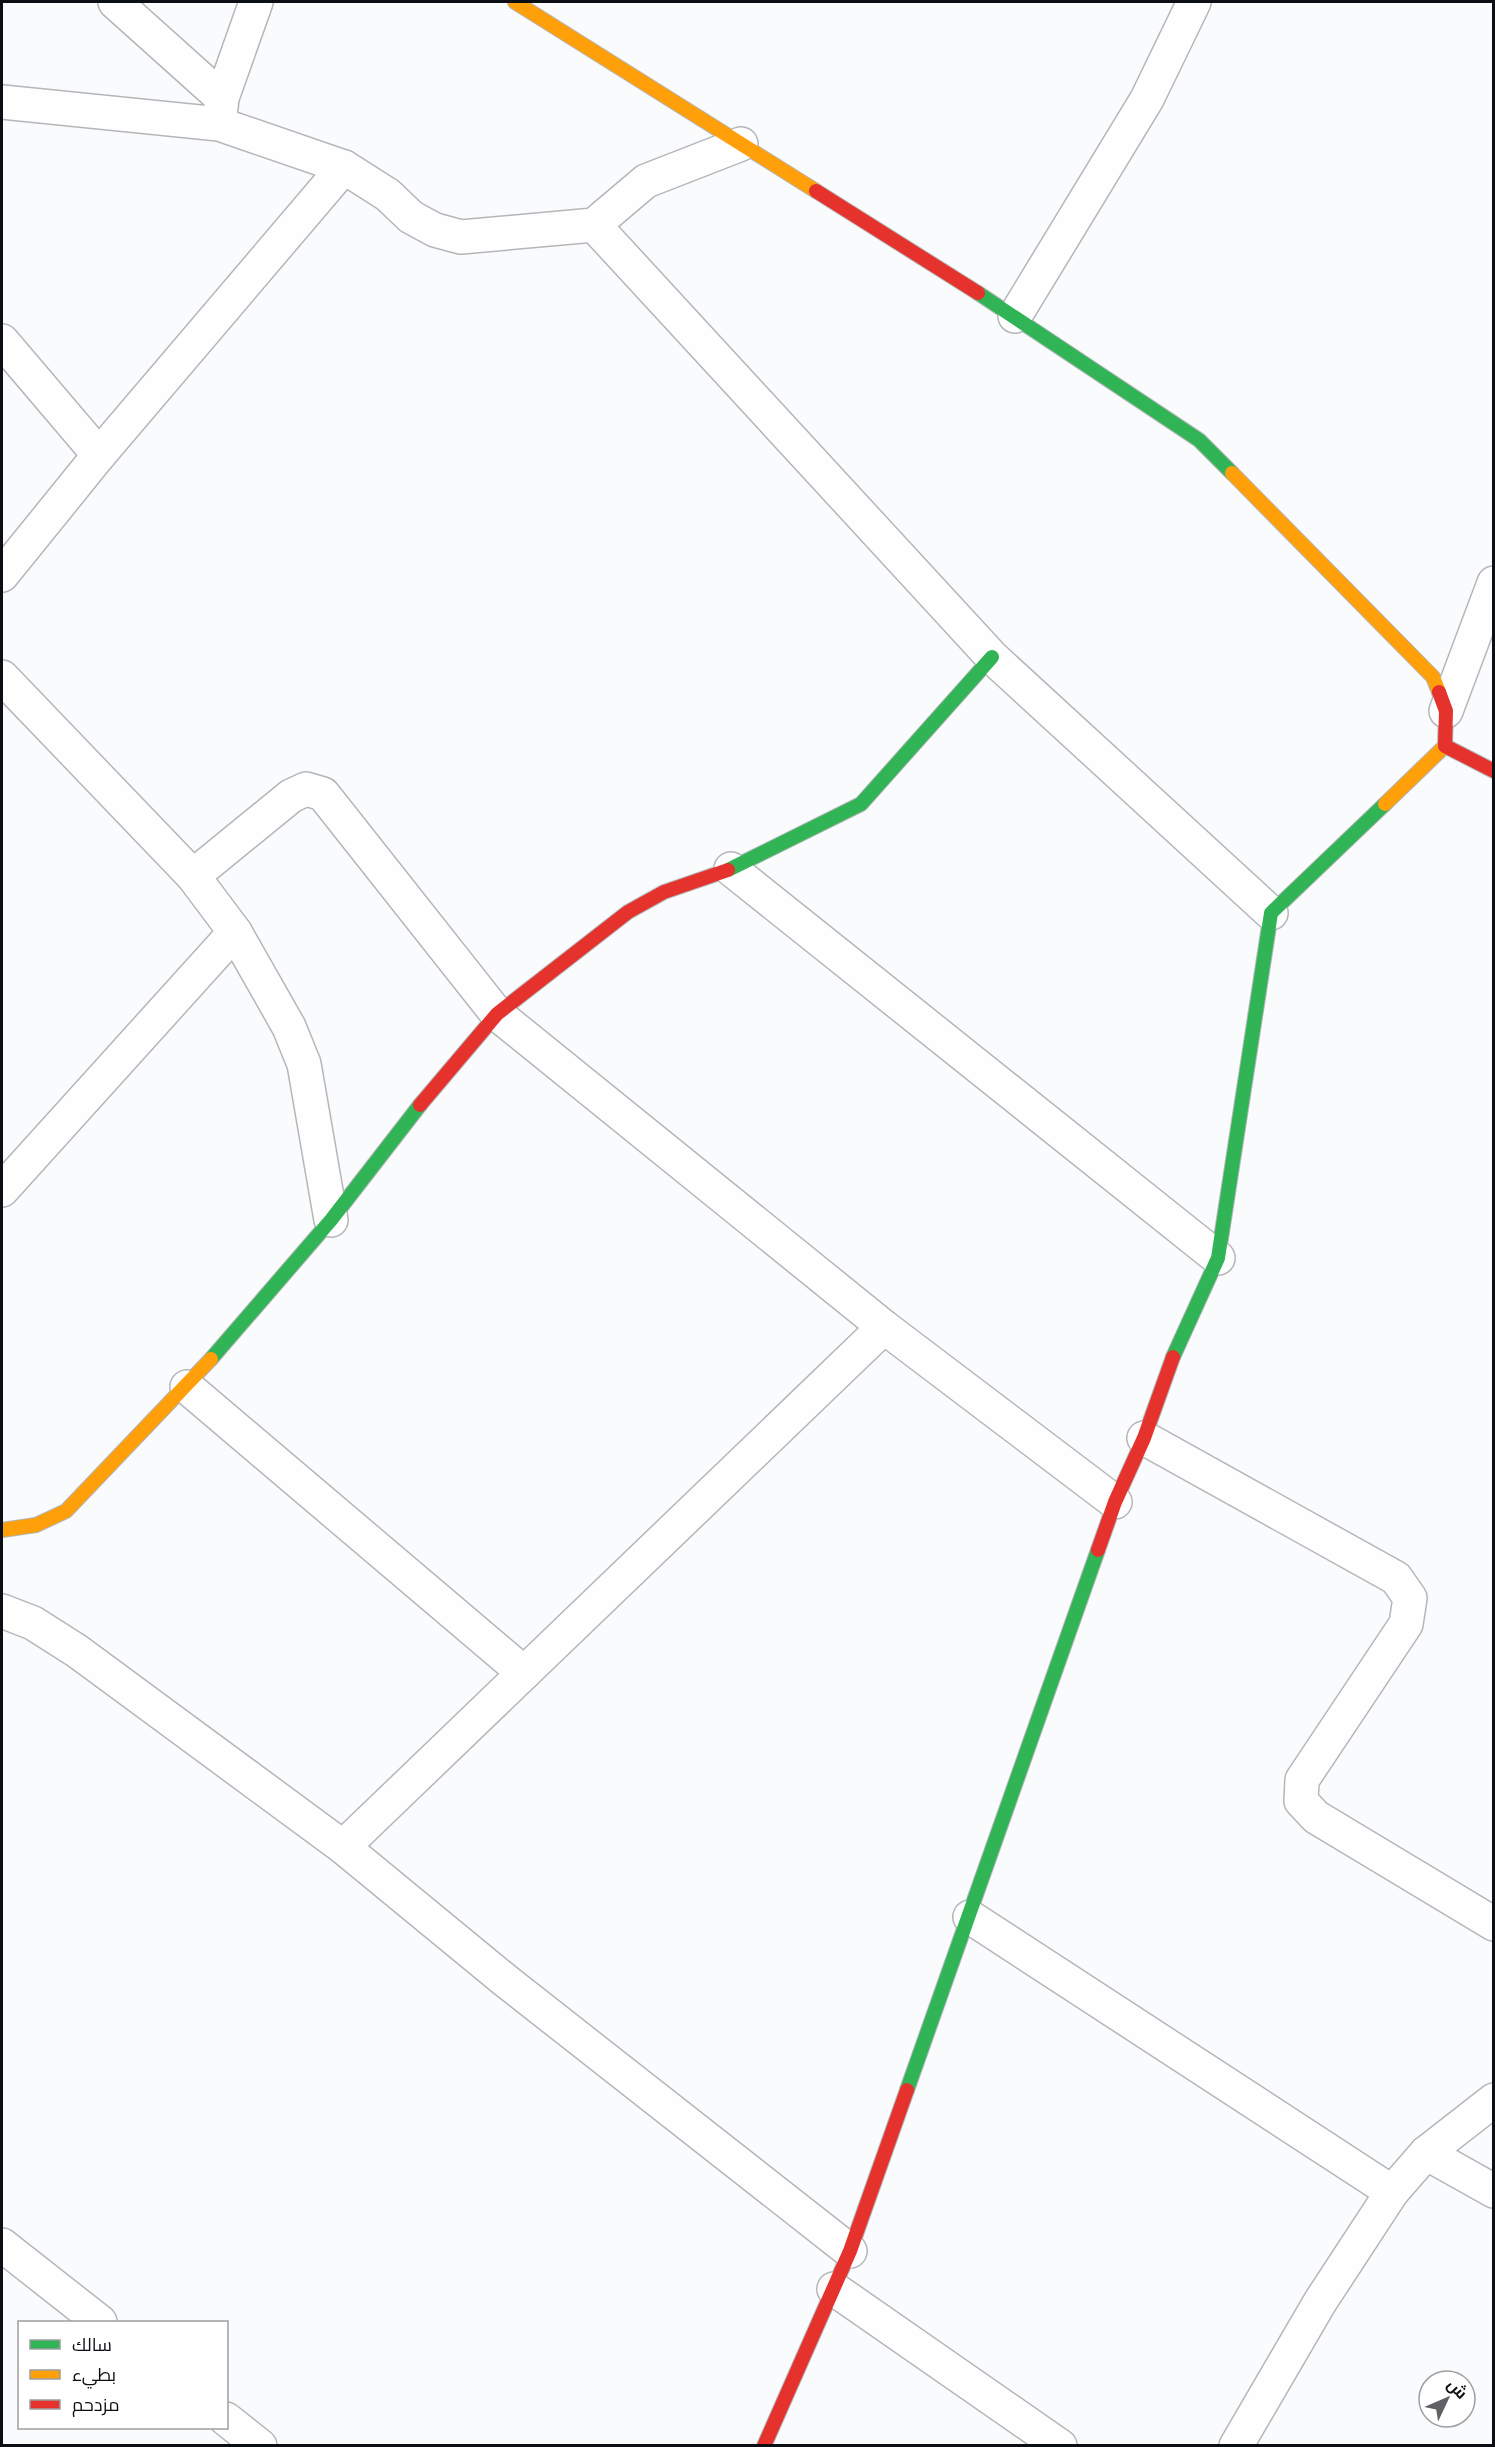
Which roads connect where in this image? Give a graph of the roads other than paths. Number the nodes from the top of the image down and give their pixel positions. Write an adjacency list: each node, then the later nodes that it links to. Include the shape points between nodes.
1 (115, 2): 6 (street)
2 (256, 2): 6 (street)
3 (515, 2): 7 (street)
4 (1194, 2): 10 (street, via 1147,99)
5 (2, 102): 6 (street)
6 (221, 111): 8 (street)
7 (741, 144): 9 (street, via 646,181); 10 (street)
8 (344, 167): 9 (street, via 388,195 411,218 461,237); 12 (street)
9 (594, 225): 15 (street)
10 (1015, 316): 17 (street, via 1199,440 1433,677)
11 (2, 341): 12 (street)
12 (99, 455): 13 (street)
13 (2, 575)
14 (1494, 583): 17 (street)
15 (992, 657): 20 (street, via 861,804); 22 (street)
16 (2, 677): 21 (street)
17 (1446, 711): 18 (street)
18 (1445, 746): 19 (street); 22 (street)
19 (1494, 771)
20 (731, 869): 24 (street, via 664,892 628,912); 27 (street)
21 (193, 876): 23 (street); 24 (street, via 291,796 306,789 323,794)
22 (1271, 913): 27 (street)
23 (235, 932): 25 (street); 26 (street, via 289,1027 304,1064)
24 (497, 1014): 26 (street, via 411,1115); 28 (street)
25 (2, 1190)
26 (331, 1220): 29 (street)
27 (1218, 1258): 30 (street, via 1175,1350)
28 (884, 1327): 31 (street); 34 (street)
29 (187, 1387): 32 (street, via 66,1511 36,1525); 34 (street)
30 (1144, 1438): 31 (street); 37 (street, via 1401,1584 1410,1598 1406,1624 1302,1780 1301,1801 1316,1817)
31 (1115, 1502): 36 (street)
32 (2, 1530)
33 (2, 1611): 35 (street, via 33,1623 77,1651)
34 (524, 1674): 35 (street)
35 (344, 1847): 43 (street, via 506,1981)
36 (970, 1917): 41 (street); 43 (street)
37 (1494, 1924)
38 (1494, 2100): 39 (street)
39 (1425, 2153): 40 (street); 41 (street)
40 (1494, 2191)
41 (1392, 2192): 50 (street, via 1320,2302)
42 (2, 2245): 45 (street)
43 (850, 2251): 44 (street)
44 (834, 2289): 48 (street); 49 (street)
45 (99, 2321)
46 (228, 2421): 47 (street)
47 (260, 2445)
48 (764, 2445)
49 (1060, 2445)
50 (1236, 2445)

